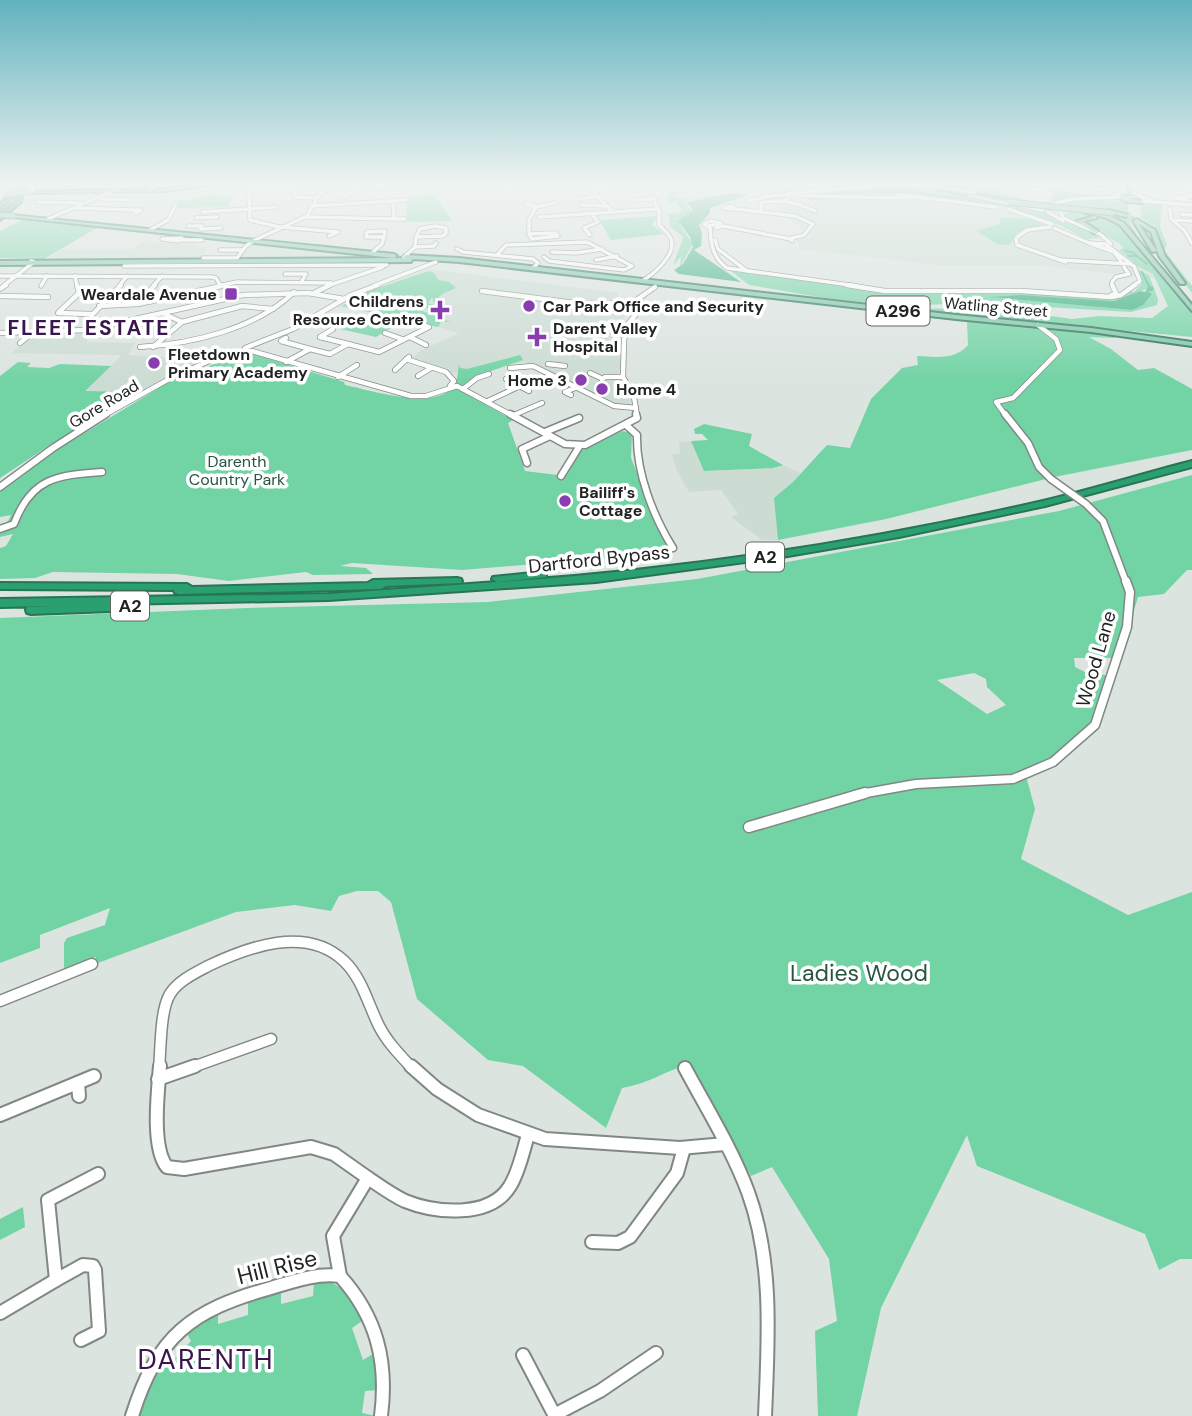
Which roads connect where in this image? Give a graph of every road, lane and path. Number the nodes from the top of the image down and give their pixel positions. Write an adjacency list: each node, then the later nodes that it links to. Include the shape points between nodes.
1 (243, 250): 27 (street)
2 (354, 250): 19 (main road)
3 (413, 250): 26 (street)
4 (459, 250): 20 (street)
5 (502, 250): 20 (street); 22 (street)
6 (596, 250): 18 (street)
7 (605, 250): 23 (street)
8 (668, 250): 60 (street)
9 (713, 250): 48 (street, via 719,263)
10 (721, 250): 48 (street, via 744,270)
11 (1034, 250): 39 (street, via 1062,260)
12 (1112, 250): 39 (street)
13 (1116, 250): 40 (street)
14 (1145, 250): 32 (main road)
15 (1148, 250): 32 (main road)
16 (1154, 250): 74 (main road)
17 (1160, 250): 74 (main road)
18 (552, 251): 24 (street)
19 (373, 252): 21 (main road)
20 (496, 255): 22 (street)
21 (389, 256): 26 (main road); 33 (main road)
22 (536, 256): 24 (street); 42 (street, via 538,263)
23 (617, 256): 24 (street, via 631,267 606,268); 28 (street)
24 (544, 257)
25 (203, 258): 27 (street)
26 (407, 258): 31 (main road); 33 (main road)
27 (237, 259): 30 (main road); 33 (main road); 34 (main road)
28 (596, 260)
29 (0, 262): 30 (main road)
30 (32, 262): 34 (main road); 50 (street)
31 (432, 262): 42 (main road); 57 (street)
32 (1156, 262): 81 (main road)
33 (374, 263): 38 (street); 46 (street); 46 (street, via 387,265)
34 (126, 265): 35 (street)
35 (157, 265): 36 (street); 54 (street)
36 (225, 265): 41 (street); 56 (street)
37 (292, 265): 38 (street); 41 (street); 47 (street)
38 (332, 265): 45 (street, via 330,271)
39 (1123, 265): 40 (street); 73 (street, via 1129,274 1116,277 1112,283 1115,295)
40 (1132, 265): 73 (street, via 1140,279 1137,284 1119,296)
41 (260, 268): 44 (street)
42 (533, 268): 62 (main road)
43 (418, 269): 57 (street)
44 (248, 271)
45 (336, 271)
46 (370, 271): 61 (street)
47 (285, 274): 58 (street); 59 (street, via 306,274)
48 (757, 274): 73 (street, via 885,291)
49 (0, 276): 50 (street)
50 (17, 276): 51 (street); 66 (street)
51 (47, 276): 52 (street); 64 (street)
52 (75, 276): 53 (street); 83 (street, via 79,293 58,314)
53 (127, 276): 54 (street); 78 (street)
54 (146, 276): 55 (street)
55 (162, 276): 56 (street); 68 (street)
56 (211, 277): 63 (street)
57 (399, 277): 76 (street)
58 (281, 281): 59 (street); 63 (street)
59 (302, 281): 61 (street)
60 (654, 282): 62 (main road, Watling Street); 62 (street); 77 (street); 87 (main road, Watling Street / A296)
61 (332, 284): 71 (street)
62 (640, 284): 77 (street)
63 (220, 285): 69 (street)
64 (41, 286)
65 (181, 287): 69 (street)
66 (0, 289)
67 (482, 291): 79 (street)
68 (149, 292)
69 (188, 292): 78 (street, via 138,304)
70 (294, 292): 71 (street); 80 (street); 82 (street, via 236,294)
71 (314, 293): 76 (street)
72 (0, 296): 75 (street)
73 (1097, 296)
74 (1190, 296)
75 (48, 297)
76 (342, 298): 103 (street)
77 (642, 300): 79 (street); 79 (street)
78 (99, 306): 83 (street)
79 (633, 306): 118 (street, via 624,333)
80 (273, 309): 84 (street, via 240,306); 102 (street, via 247,321)
81 (1192, 309)
82 (162, 313): 84 (street); 85 (street)
83 (91, 314): 89 (street)
84 (181, 322): 102 (street)
85 (121, 323): 89 (street); 92 (street)
86 (411, 323): 94 (street, via 432,328)
87 (1038, 325): 99 (main road, Watling Street / A296); 147 (street, Wood Lane, bridge, via 1056,339 1060,350 1013,398 996,402 1026,439 1038,469 1103,521 1130,592 1126,627 1095,725 1053,762 1013,779 915,784 856,795)
88 (333, 329): 98 (street, via 320,337)
89 (86, 330): 91 (street)
90 (0, 333): 91 (street)
91 (32, 333): 97 (street)
92 (125, 333)
93 (385, 333): 96 (street)
94 (410, 337): 96 (street); 100 (street)
95 (286, 338): 104 (street, via 281,341)
96 (402, 339): 105 (street)
97 (20, 343)
98 (348, 344): 104 (street, via 329,354); 105 (street)
99 (1192, 344)
100 (426, 345)
101 (140, 347): 102 (street)
102 (153, 347)
103 (254, 349): 107 (street); 139 (street, Gore Road, via 226,353 185,371 66,441)
104 (310, 349): 107 (street)
105 (379, 352): 106 (street)
106 (369, 357)
107 (286, 362): 116 (street)
108 (548, 364): 110 (street)
109 (357, 365): 116 (street)
110 (565, 366)
111 (431, 368): 113 (street, via 408,358); 117 (street); 120 (street, via 452,376)
112 (510, 368): 122 (street, via 533,366)
113 (395, 370)
114 (489, 374): 123 (street)
115 (594, 375): 118 (street)
116 (338, 376): 120 (street, via 422,397)
117 (418, 376)
118 (623, 376): 128 (street)
119 (506, 379): 121 (street)
120 (450, 386): 123 (street)
121 (520, 386): 124 (street); 126 (street)
122 (575, 388): 125 (street, via 565,392); 128 (street, via 616,407)
123 (463, 389): 126 (street)
124 (529, 391)
125 (571, 395)
126 (488, 401): 129 (street)
127 (542, 403): 129 (street)
128 (636, 408): 131 (street, via 637,418)
129 (514, 415): 132 (street)
130 (579, 418): 132 (street)
131 (626, 425): 133 (street); 141 (street, via 637,435 636,460)
132 (547, 434): 133 (street); 135 (street, via 522,449)
133 (579, 447): 138 (street)
134 (1192, 456): 144 (highway, Dartford Bypass / A2, via 1038,498 884,530 666,563 322,589)
135 (527, 463)
136 (1192, 464): 144 (highway, Dartford Bypass / A2, via 899,534 727,562 517,586 329,597)
137 (102, 472): 140 (street, via 49,479 22,500 14,524)
138 (561, 476)
139 (0, 487)
140 (0, 529)
141 (673, 548)
142 (0, 586): 144 (highway, A2)
143 (0, 595): 144 (highway, Dartford Bypass / A2)
144 (51, 597): 145 (highway, Dartford Bypass / A2); 146 (highway, A2)
145 (0, 603)
146 (0, 611)
147 (749, 827)
148 (92, 964): 149 (street)
149 (0, 1001)
150 (271, 1039): 153 (street)
151 (685, 1068): 158 (street)
152 (94, 1076): 154 (street)
153 (158, 1079): 157 (street, via 166,1002 174,986 260,946 307,943 332,952 353,969 387,1039 433,1086 465,1108); 161 (street, via 160,1153 167,1167 184,1170 319,1147)
154 (78, 1083): 155 (street); 156 (street)
155 (79, 1096)
156 (0, 1115)
157 (528, 1135): 159 (street, via 562,1142); 161 (street, via 511,1185 490,1206 420,1205)
158 (725, 1144): 159 (street); 172 (street, via 746,1187 762,1243)
159 (684, 1148): 162 (street, via 677,1173 630,1237 618,1243)
160 (97, 1174): 164 (street, via 48,1200)
161 (368, 1178): 163 (street, via 333,1236)
162 (592, 1242)
163 (340, 1276): 170 (street, Hill Rise, via 322,1274 218,1304 201,1314 158,1354); 171 (street, Hill Rise, via 369,1311 380,1345 385,1393)
164 (56, 1280): 165 (street); 166 (street, via 83,1265 93,1266 99,1331)
165 (0, 1313)
166 (81, 1340)
167 (656, 1353): 169 (street)
168 (523, 1355): 169 (street)
169 (555, 1415)
170 (132, 1416)
171 (381, 1416)
172 (765, 1416)

